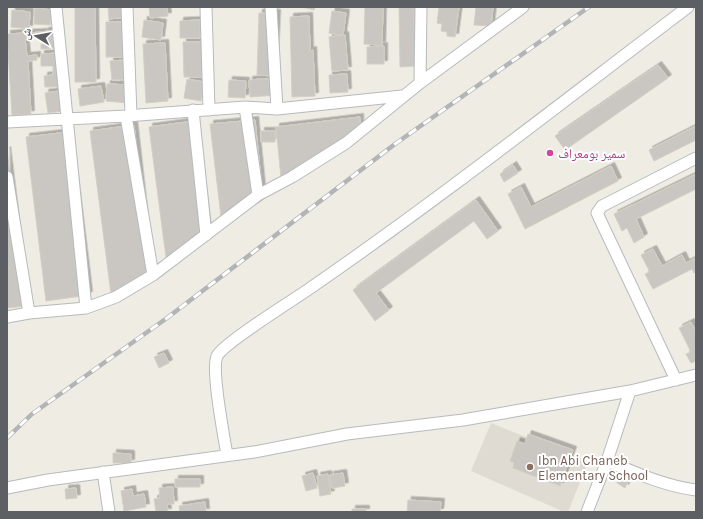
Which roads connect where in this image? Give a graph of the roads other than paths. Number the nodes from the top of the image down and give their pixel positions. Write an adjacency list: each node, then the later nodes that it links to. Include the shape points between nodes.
1 (56, 7): 15 (street)
2 (126, 7): 14 (street)
3 (206, 7): 12 (street)
4 (271, 7): 13 (street)
5 (421, 7): 8 (street)
6 (523, 7): 8 (street)
7 (688, 7): 28 (street, via 489,159 360,254 240,336 219,354 215,363 216,377)
8 (420, 83): 9 (street)
9 (402, 96): 13 (street); 19 (street, via 346,143)
10 (245, 107): 12 (street); 13 (street); 19 (street)
11 (193, 110): 12 (street); 14 (street); 20 (street)
12 (209, 110)
13 (277, 110)
14 (128, 116): 15 (street); 21 (street)
15 (66, 118): 16 (street); 22 (street)
16 (7, 122)
17 (696, 158): 26 (street, via 602,206 597,213)
18 (7, 177): 23 (street)
19 (258, 195): 20 (street)
20 (206, 234): 21 (street)
21 (153, 275): 22 (street, via 116,297)
22 (86, 308): 23 (street)
23 (29, 313): 24 (street)
24 (7, 317)
25 (696, 376): 26 (street)
26 (676, 380): 27 (street)
27 (630, 391): 28 (street, via 463,420 347,434); 29 (street)
28 (227, 455): 30 (street)
29 (608, 461): 32 (street, via 645,476); 34 (street)
30 (103, 472): 31 (street); 33 (street)
31 (7, 488)
32 (696, 490)
33 (109, 512)
34 (587, 512)

